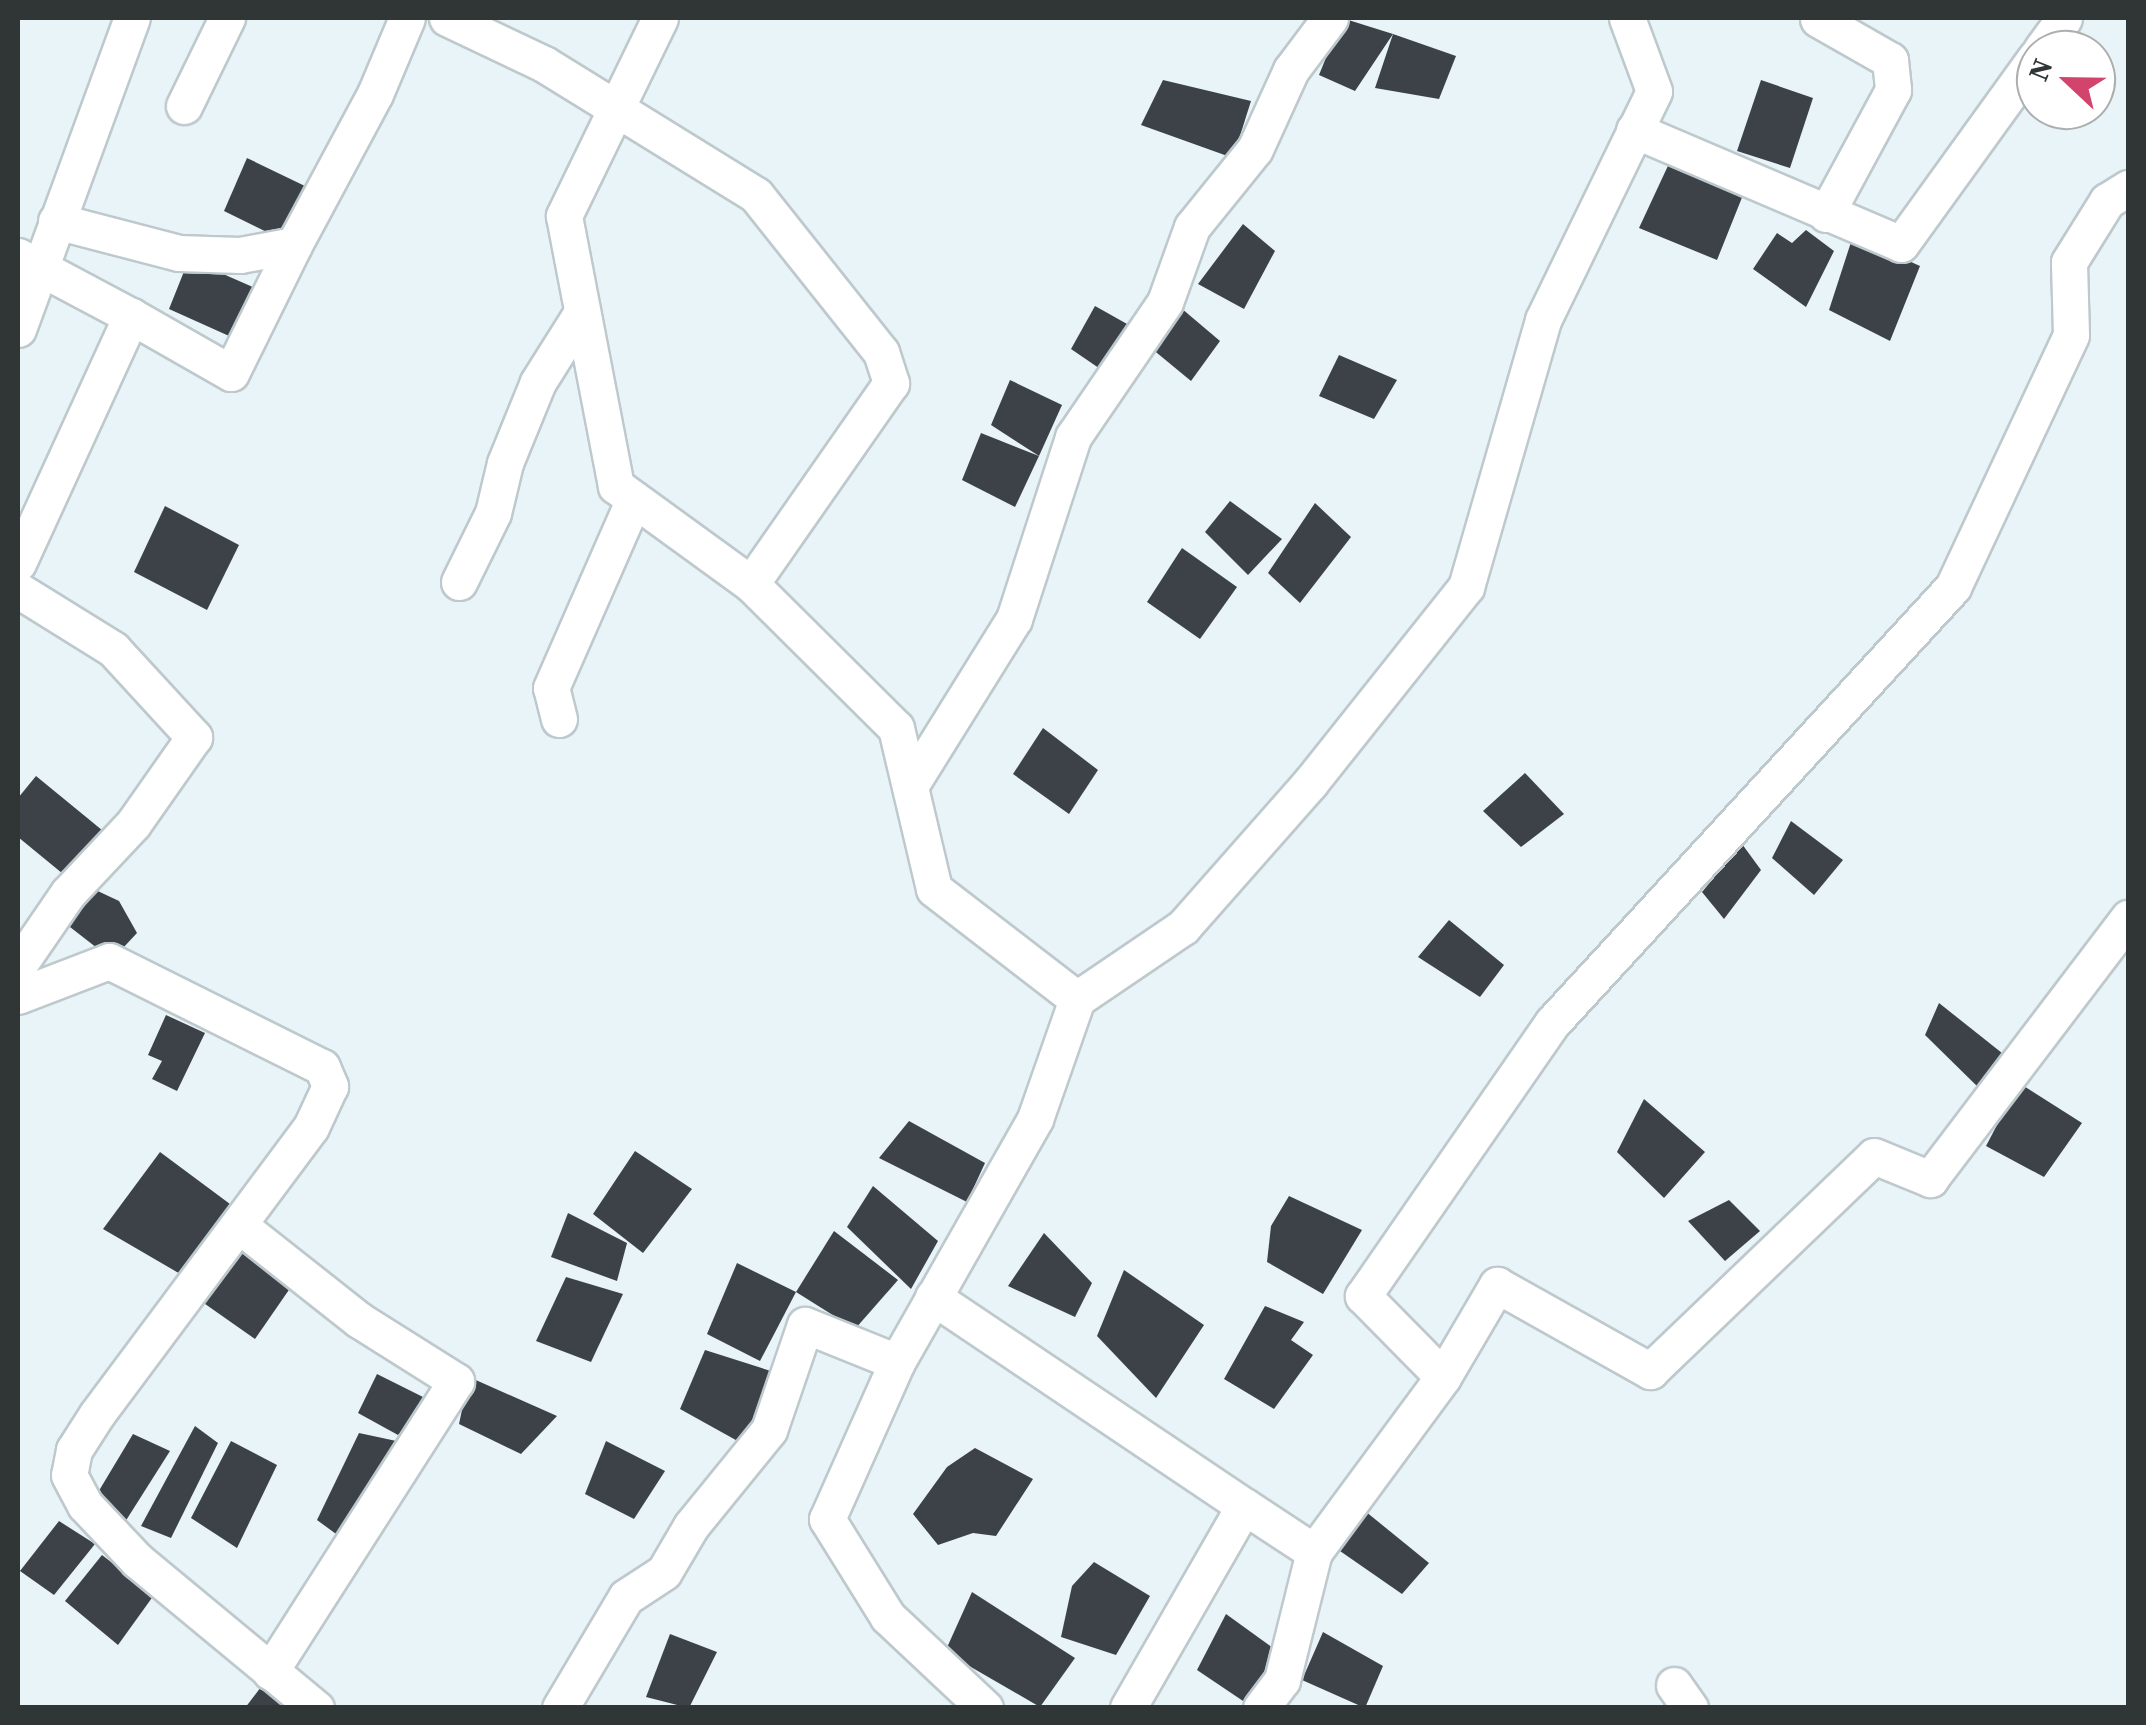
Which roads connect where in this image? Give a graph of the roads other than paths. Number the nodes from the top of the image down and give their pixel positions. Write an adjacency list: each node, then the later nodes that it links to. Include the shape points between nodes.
1 (132, 18): 15 (street)
2 (227, 18): 10 (street)
3 (407, 18): 16 (street)
4 (447, 18): 11 (street)
5 (660, 18): 11 (street)
6 (1330, 18): 27 (street, via 1290,70 1255,149 1192,227 1165,302 1073,437 1014,619)
7 (1627, 18): 12 (street, via 1654,91)
8 (1818, 19): 14 (street, via 1890,60 1893,90)
9 (2016, 84): 14 (street, via 1900,244)
10 (184, 106)
11 (615, 108): 18 (street, via 564,216); 24 (street, via 756,195 882,352 891,383)
12 (1634, 130): 14 (street); 31 (street, via 1544,320 1466,587 1310,783 1183,927)
13 (2128, 188): 35 (street, via 2107,201 2070,262 2071,335 1953,587 1553,1022 1363,1296)
14 (1826, 214)
15 (56, 220): 16 (street, via 179,253 240,255); 17 (street)
16 (294, 245): 19 (street, via 231,374)
17 (28, 263): 19 (street); 20 (street)
18 (582, 312): 21 (street, via 616,486); 23 (street, via 538,382 505,463 494,513)
19 (131, 316): 22 (street)
20 (18, 329)
21 (634, 500): 24 (street); 26 (street, via 552,688)
22 (18, 563)
23 (459, 582)
24 (752, 584): 27 (street, via 896,728)
25 (18, 590): 29 (street, via 113,649 194,737)
26 (560, 720)
27 (910, 786): 31 (street, via 934,889)
28 (2128, 918): 35 (street, via 1930,1179 1874,1156 1650,1371 1497,1285)
29 (18, 966)
30 (18, 996): 32 (street, via 109,961 322,1067 330,1086 311,1126)
31 (1077, 999): 33 (street, via 1035,1119)
32 (240, 1226): 38 (street, via 97,1414 74,1450 69,1475 84,1506 138,1561); 38 (street, via 359,1320 456,1382)
33 (934, 1297): 34 (street); 36 (street)
34 (897, 1362): 40 (street, via 805,1325 769,1430 691,1526 664,1572 626,1596); 41 (street, via 827,1519 888,1617)
35 (1443, 1378): 37 (street)
36 (1244, 1506): 37 (street); 42 (street)
37 (1314, 1552): 43 (street, via 1282,1680)
38 (270, 1672): 39 (street)
39 (316, 1708)
40 (560, 1708)
41 (985, 1708)
42 (1128, 1708)
43 (1261, 1708)

